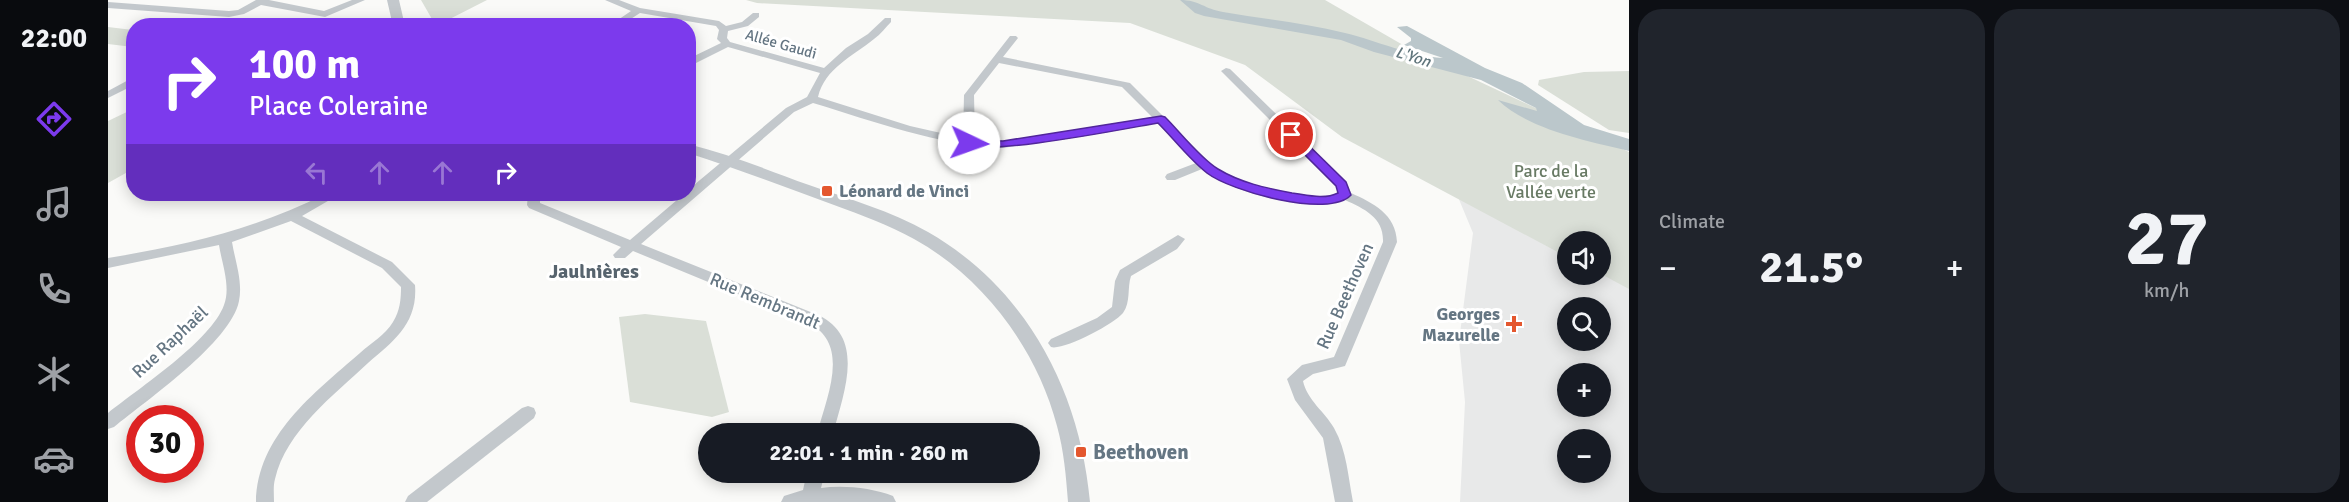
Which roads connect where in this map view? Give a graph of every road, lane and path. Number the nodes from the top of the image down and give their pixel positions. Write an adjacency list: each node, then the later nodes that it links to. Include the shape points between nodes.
1 (360, 0): 4 (street, via 325,14)
2 (393, 0): 8 (street)
3 (610, 0): 6 (street)
4 (261, 1): 5 (street, via 229,14)
5 (108, 5)
6 (638, 10): 9 (street); 10 (street)
7 (756, 15): 13 (street, via 745,24)
8 (397, 18)
9 (626, 18)
10 (684, 18)
11 (696, 20): 13 (street, via 719,24)
12 (888, 20): 19 (street, via 832,64)
13 (724, 29): 15 (street, via 722,39)
14 (1013, 38): 17 (street)
15 (727, 44): 16 (street); 19 (street, Allée Gaudi)
16 (696, 59)
17 (997, 59): 23 (street, via 1119,82); 24 (street, via 969,95)
18 (1226, 71): 30 (street, via 1342,185)
19 (828, 72): 22 (street, via 813,88)
20 (126, 85): 21 (street)
21 (108, 95)
22 (812, 99): 24 (street, via 944,140); 26 (street, via 790,110)
23 (1161, 119): 24 (street, via 1003,145); 27 (street)
24 (969, 143)
25 (696, 151): 26 (street)
26 (729, 162): 29 (street); 49 (street, via 923,236 952,255 986,286 1036,351 1053,386 1068,427 1079,479)
27 (1204, 164): 28 (street); 30 (street, via 1225,179 1257,191 1314,200 1334,200)
28 (1171, 177)
29 (696, 190)
30 (1345, 195): 50 (street, Rue Beethoven, via 1373,208 1389,229 1390,242 1340,362 1308,369 1295,379 1301,397 1330,436)
31 (321, 201): 34 (street)
32 (533, 201): 37 (street, Rue Rembrandt, via 533,205)
33 (683, 201): 37 (street)
34 (292, 216): 36 (street); 45 (street, via 393,269 408,285 409,303 391,336 298,420 272,462)
35 (1178, 239): 39 (street, via 1125,273 1120,281 1120,307 1113,315)
36 (225, 241): 38 (street); 41 (street, Rue Raphaël, via 232,287 231,304 223,320 184,360)
37 (626, 249): 42 (street, Rue Rembrandt, via 826,326 840,344 843,357)
38 (108, 263)
39 (1056, 343)
40 (528, 413): 46 (street)
41 (108, 422)
42 (828, 423)
43 (814, 483): 44 (street)
44 (811, 495): 47 (street); 48 (street, via 844,493)
45 (265, 502)
46 (414, 502)
47 (790, 502)
48 (887, 502)
49 (1079, 502)
50 (1344, 502)

